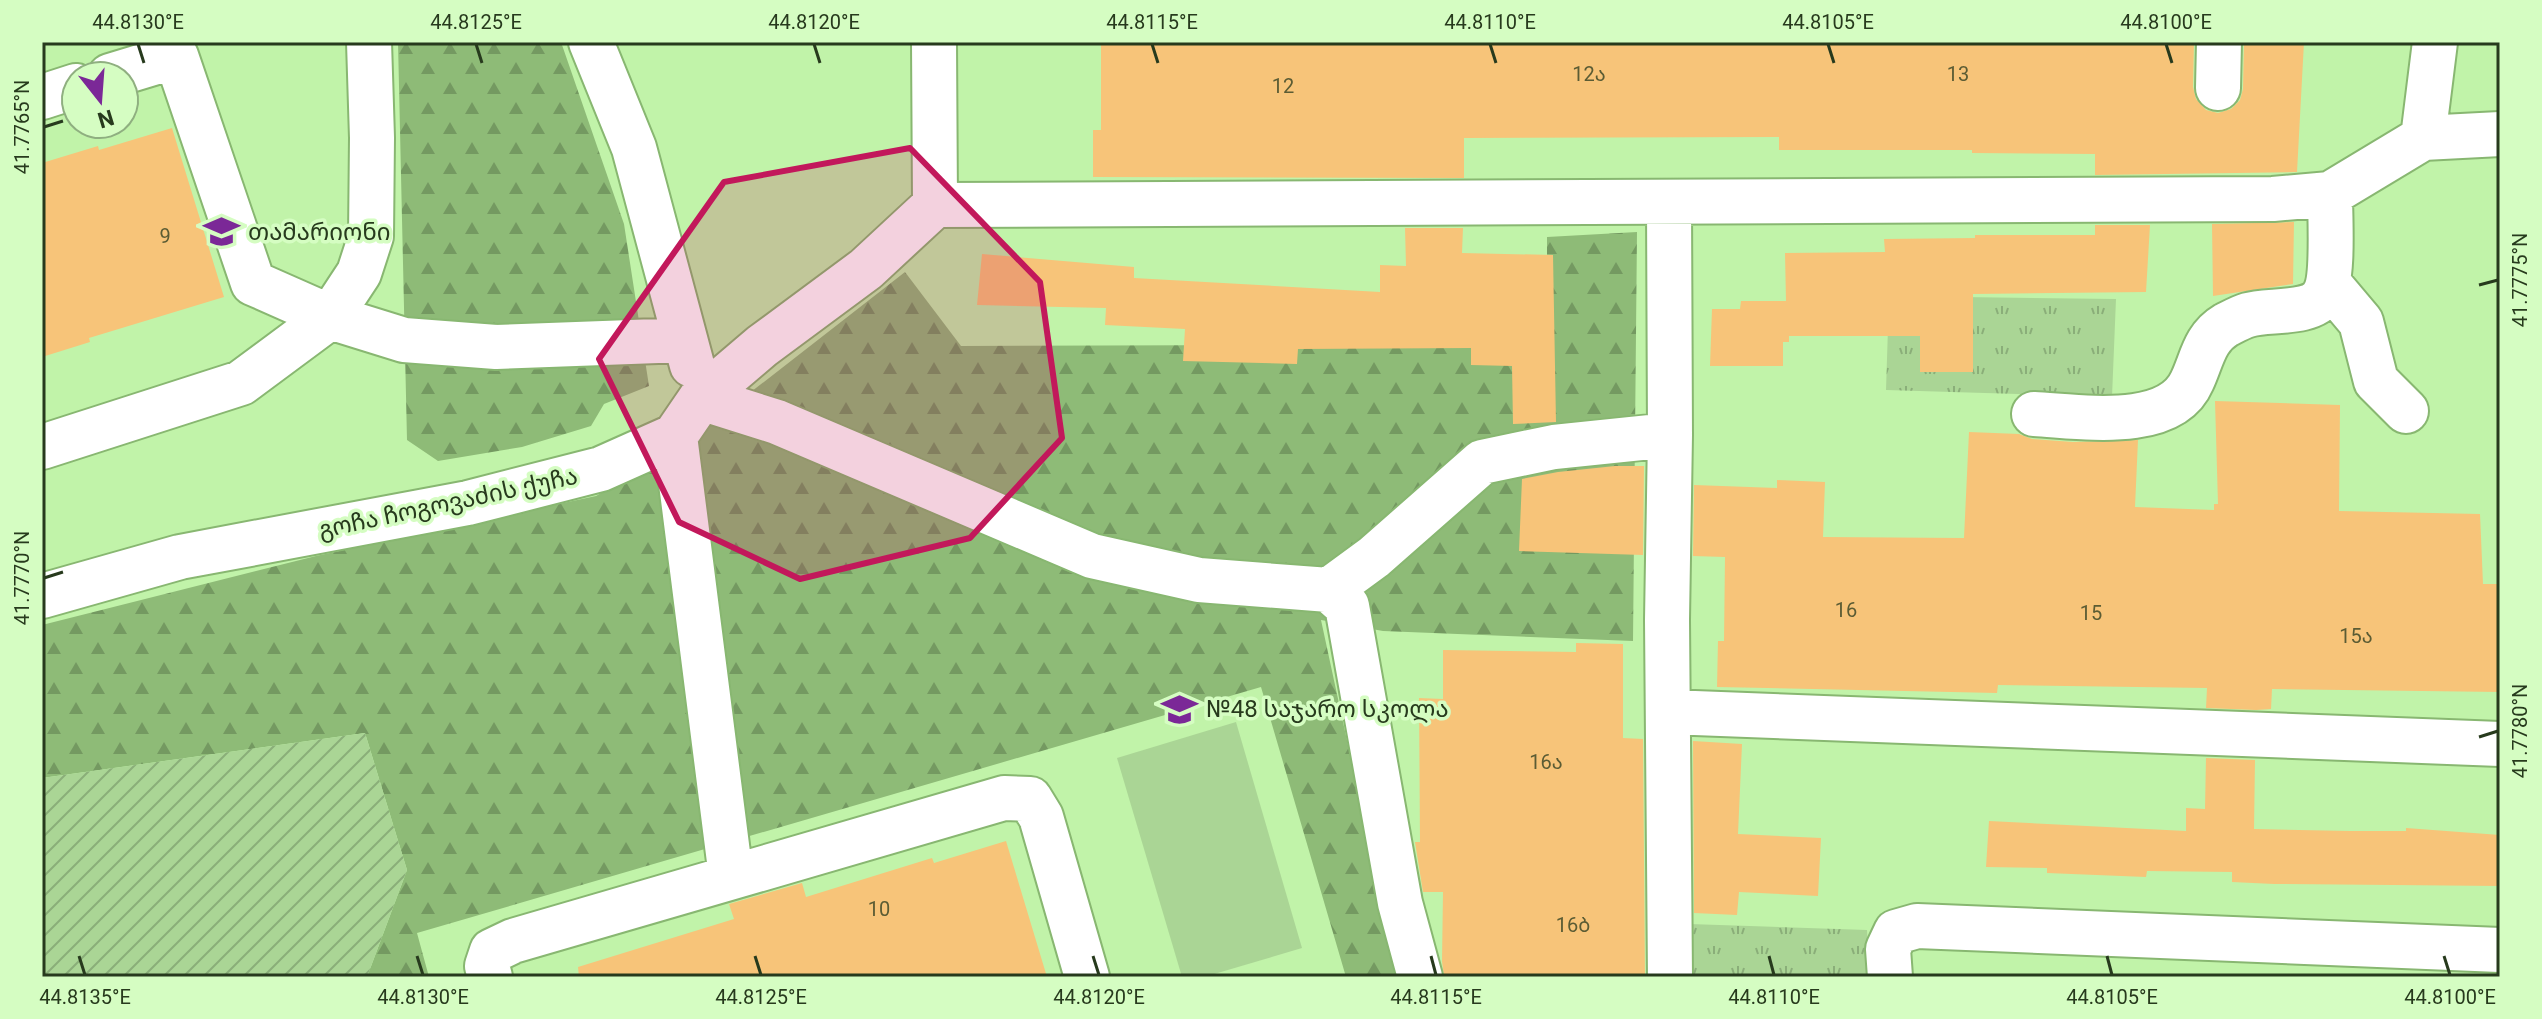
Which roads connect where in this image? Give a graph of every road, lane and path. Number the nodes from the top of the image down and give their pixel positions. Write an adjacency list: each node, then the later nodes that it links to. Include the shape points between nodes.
1 (369, 42): 14 (street, via 371,236 359,273)
2 (591, 42): 15 (street, via 634,148)
3 (934, 42): 12 (street)
4 (2219, 42): 7 (street)
5 (2435, 42): 9 (street)
6 (140, 67): 14 (street, via 176,56 253,283)
7 (2218, 88)
8 (2500, 134): 9 (street)
9 (2423, 138): 10 (street)
10 (2330, 194): 11 (street, via 2273,199); 13 (street)
11 (1669, 203): 12 (street); 19 (street)
12 (935, 205): 16 (street, via 866,269)
13 (2329, 284): 17 (street, via 2361,322 2376,381); 18 (street, via 2322,299 2309,306 2249,315 2224,326 2204,347 2184,394 2165,408 2138,417)
14 (330, 317): 15 (street, via 404,340 496,347); 21 (street, via 241,383)
15 (685, 340): 16 (street)
16 (701, 398): 20 (street); 22 (street, via 777,422 1092,556 1199,580)
17 (2406, 411)
18 (2034, 414)
19 (1670, 435): 22 (street, via 1554,447 1482,462); 24 (street)
20 (675, 436): 23 (street, გოჩა ჩოგოვაძის ქუჩა, via 601,469 468,503 180,557); 26 (street)
21 (42, 447)
22 (1329, 590): 30 (street, via 1347,606 1400,903)
23 (42, 596)
24 (1668, 712): 25 (street); 31 (street)
25 (2500, 744)
26 (731, 877): 28 (street, via 513,941 492,951); 29 (street, via 1004,798 1030,799 1041,817)
27 (2500, 950): 32 (street, via 1917,926 1896,932 1888,949)
28 (490, 977)
29 (1087, 977)
30 (1420, 977)
31 (1670, 977)
32 (1890, 977)

